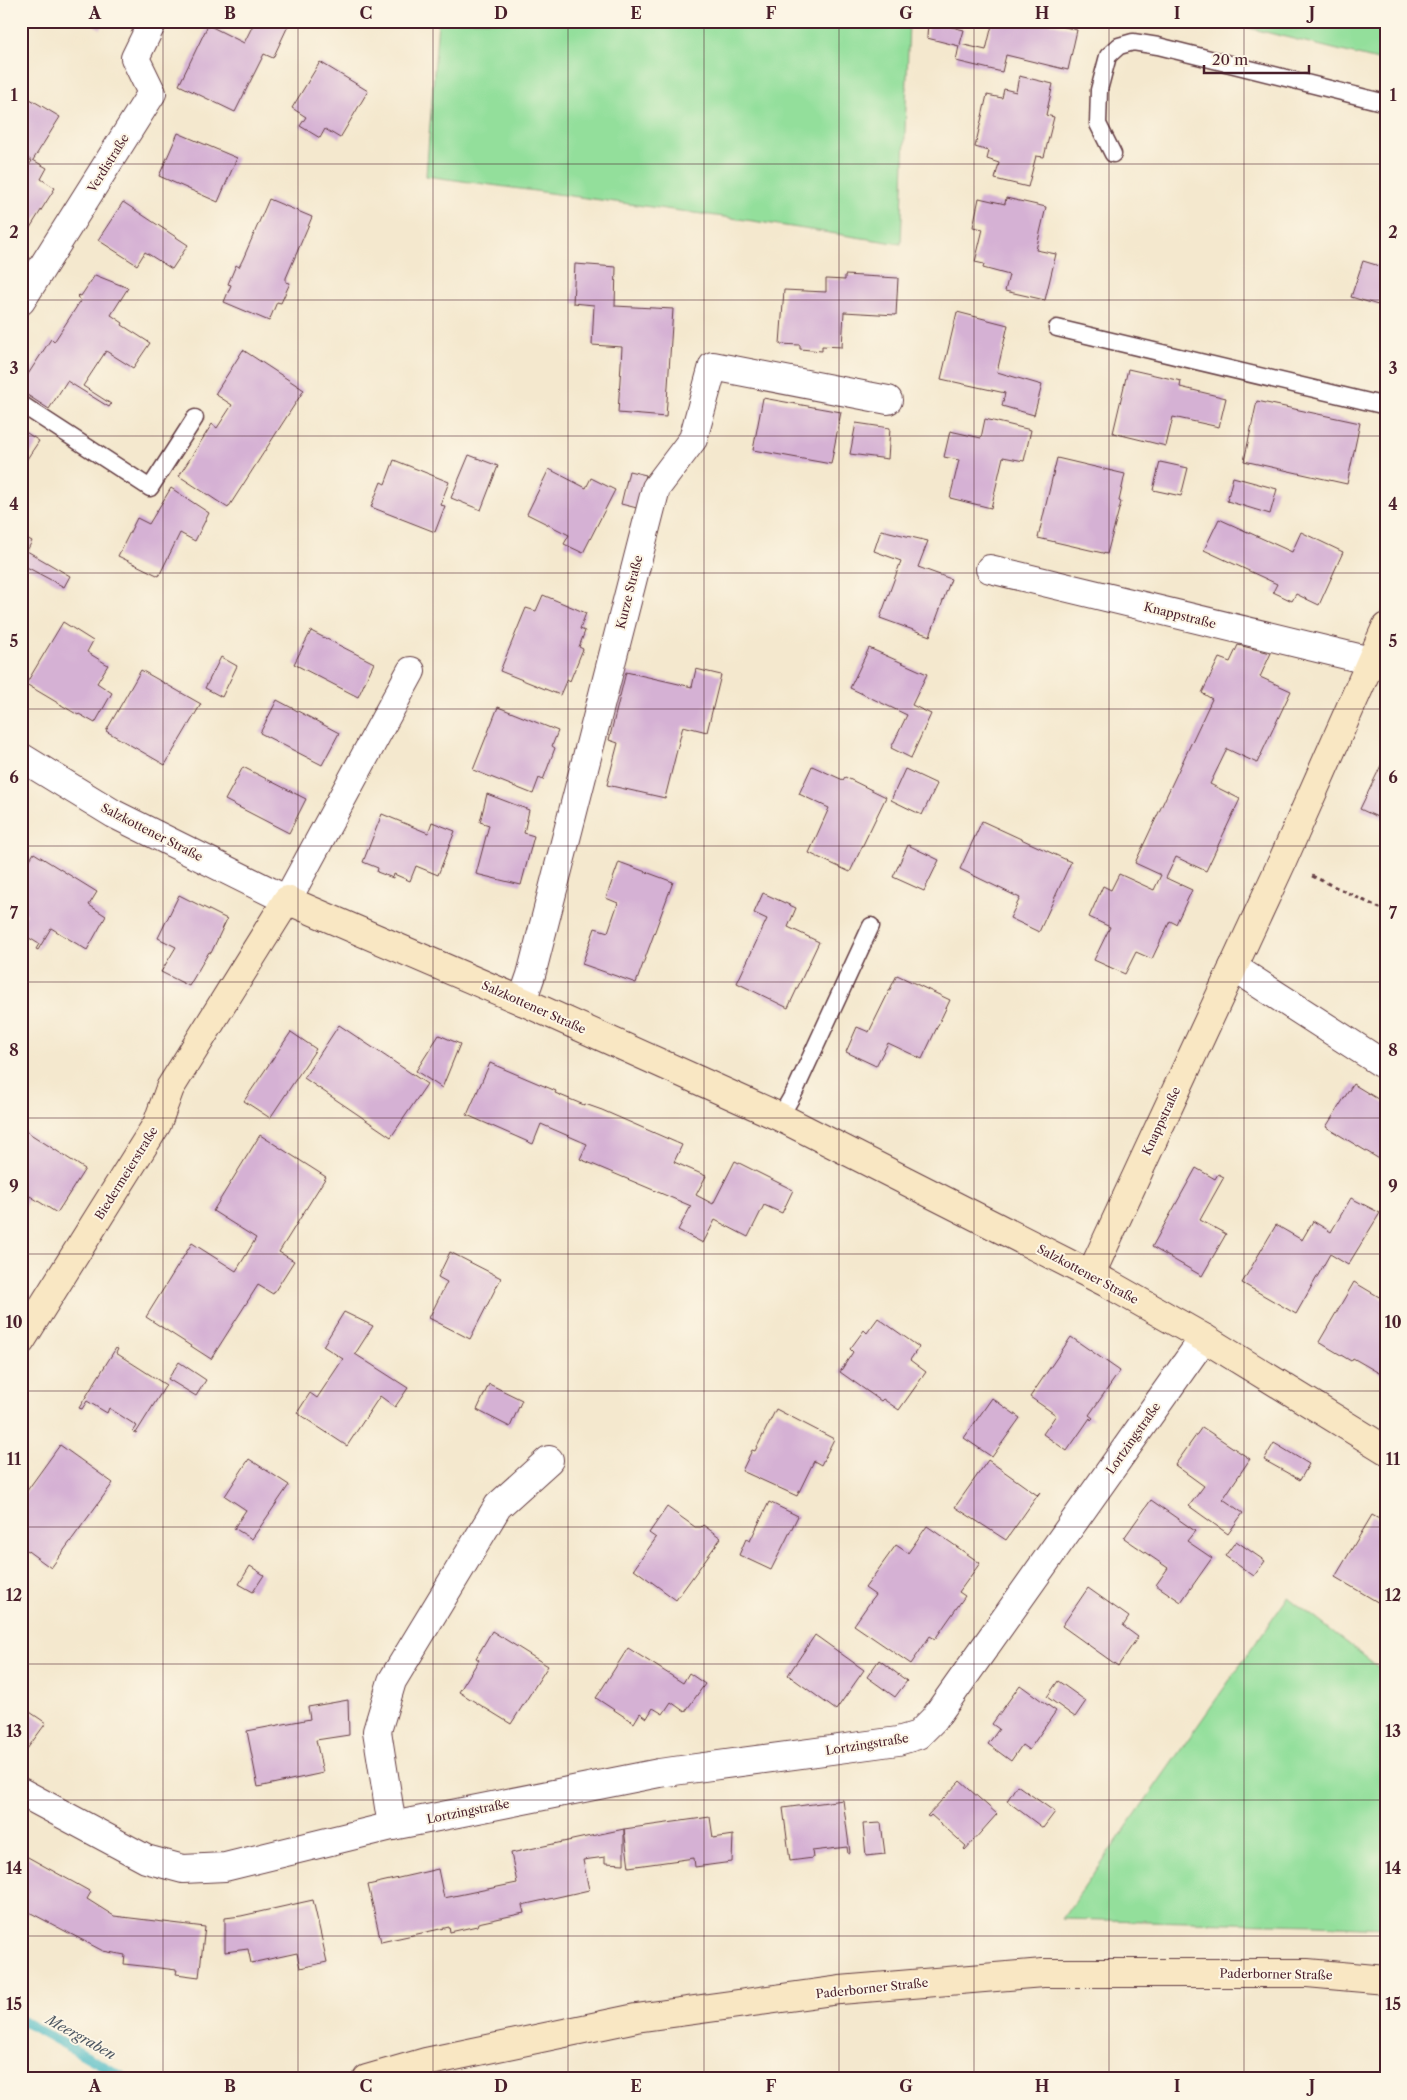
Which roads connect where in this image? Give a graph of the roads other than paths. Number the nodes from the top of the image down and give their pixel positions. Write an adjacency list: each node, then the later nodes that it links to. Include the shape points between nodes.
1 (153, 21): 4 (street, Verdistraße, via 135,58 152,93)
2 (1386, 103): 3 (lane, via 1133,42 1119,46 1108,56 1099,90 1098,124)
3 (1113, 154)
4 (21, 300)
5 (1057, 328): 8 (lane)
6 (888, 400): 18 (street, Kurze Straße, via 713,366 693,439 656,488 534,965)
7 (21, 404): 9 (lane, via 150,488)
8 (1386, 406)
9 (196, 418)
10 (990, 569): 12 (street, Knappstraße)
11 (1386, 627): 12 (street, Knappstraße)
12 (1371, 661): 17 (street, Knappstraße)
13 (411, 672): 15 (street)
14 (21, 757): 15 (street, Salzkottener Straße, via 114,814)
15 (287, 900): 18 (street, Salzkottener Straße); 23 (street, Biedermeierstraße, via 170,1088 157,1124)
16 (871, 926): 20 (lane)
17 (1233, 967): 19 (street); 21 (street, Knappstraße)
18 (522, 1001): 20 (street, Salzkottener Straße)
19 (1386, 1066)
20 (780, 1117): 21 (street, Salzkottener Straße)
21 (1091, 1274): 22 (street, Salzkottener Straße)
22 (1204, 1338): 24 (street, Salzkottener Straße); 27 (street, Lortzingstraße, via 918,1736 659,1773)
23 (21, 1341)
24 (1386, 1450)
25 (549, 1460): 27 (street, via 498,1506 392,1681 377,1731)
26 (21, 1792): 27 (street, Lortzingstraße, via 146,1859 183,1869 225,1867)
27 (392, 1826)
28 (1386, 1980): 29 (street, Paderborner Straße, via 1307,1973 1044,1973 840,1990 636,2018 426,2062)
29 (367, 2079)

